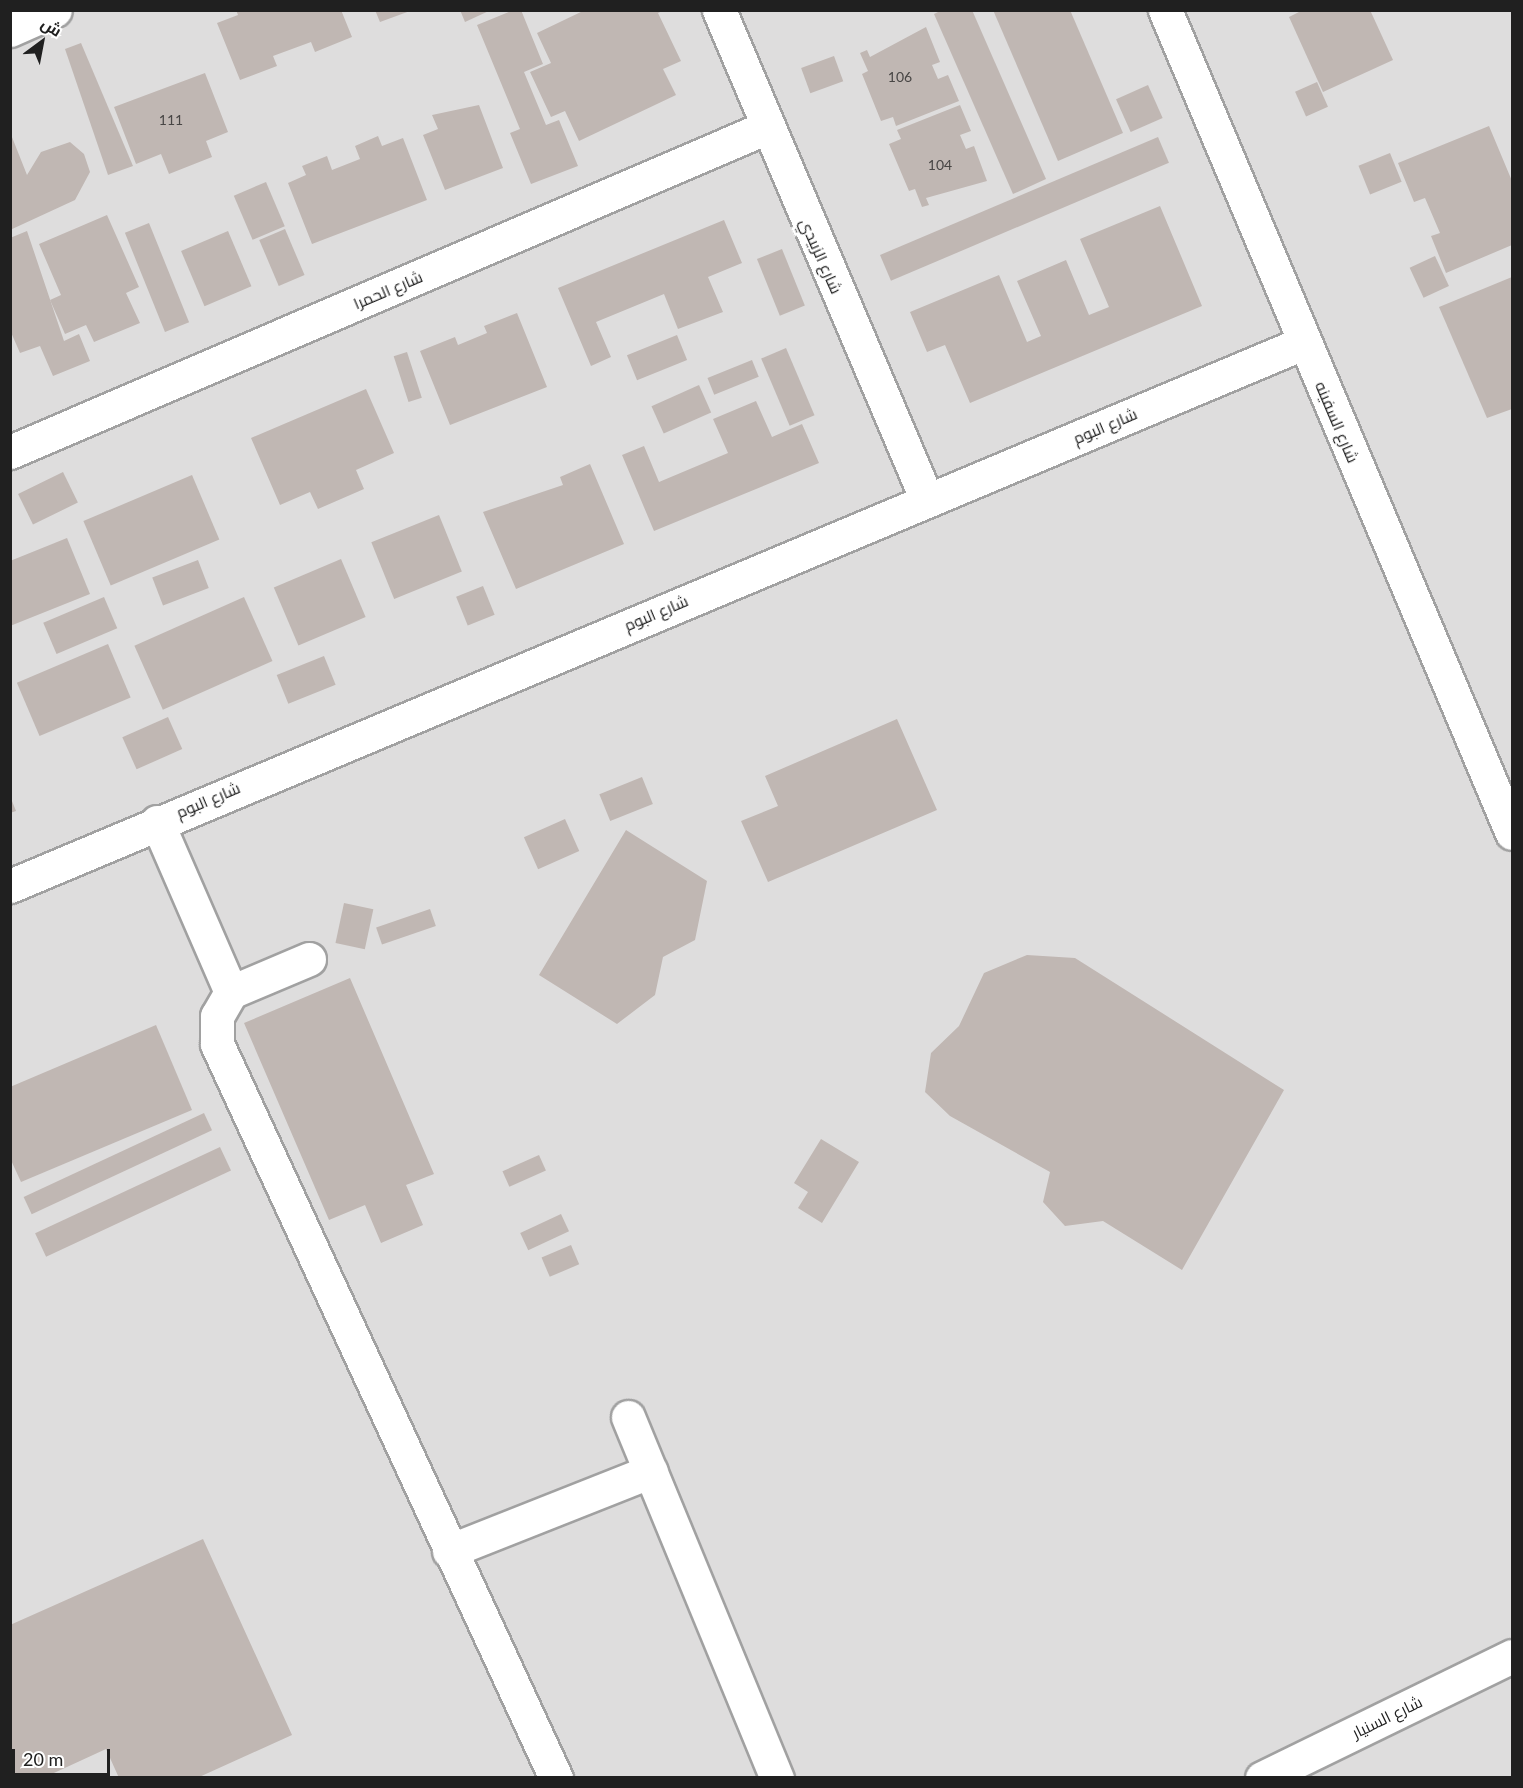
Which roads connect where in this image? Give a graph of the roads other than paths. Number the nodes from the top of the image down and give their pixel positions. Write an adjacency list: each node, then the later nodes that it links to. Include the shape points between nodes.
1 (55, 10): 4 (street)
2 (719, 10): 5 (street, شارع الزبيدي)
3 (1165, 10): 6 (street, شارع السفينه)
4 (10, 30)
5 (765, 128): 7 (street, شارع الحمرا); 8 (street, شارع الزبيدي)
6 (1303, 343): 8 (street, شارع البوم); 10 (street, شارع السفينه)
7 (10, 452)
8 (927, 500): 9 (street, شارع البوم)
9 (157, 822): 11 (street, شارع البوم); 13 (street)
10 (1512, 833)
11 (10, 886)
12 (309, 959): 13 (street)
13 (231, 992): 16 (street, via 217,1016 222,1057)
14 (628, 1417): 15 (street)
15 (651, 1471): 16 (street); 19 (street)
16 (449, 1551): 18 (street)
17 (1512, 1656): 20 (street, شارع السنيار)
18 (556, 1778)
19 (777, 1778)
20 (1262, 1778)

